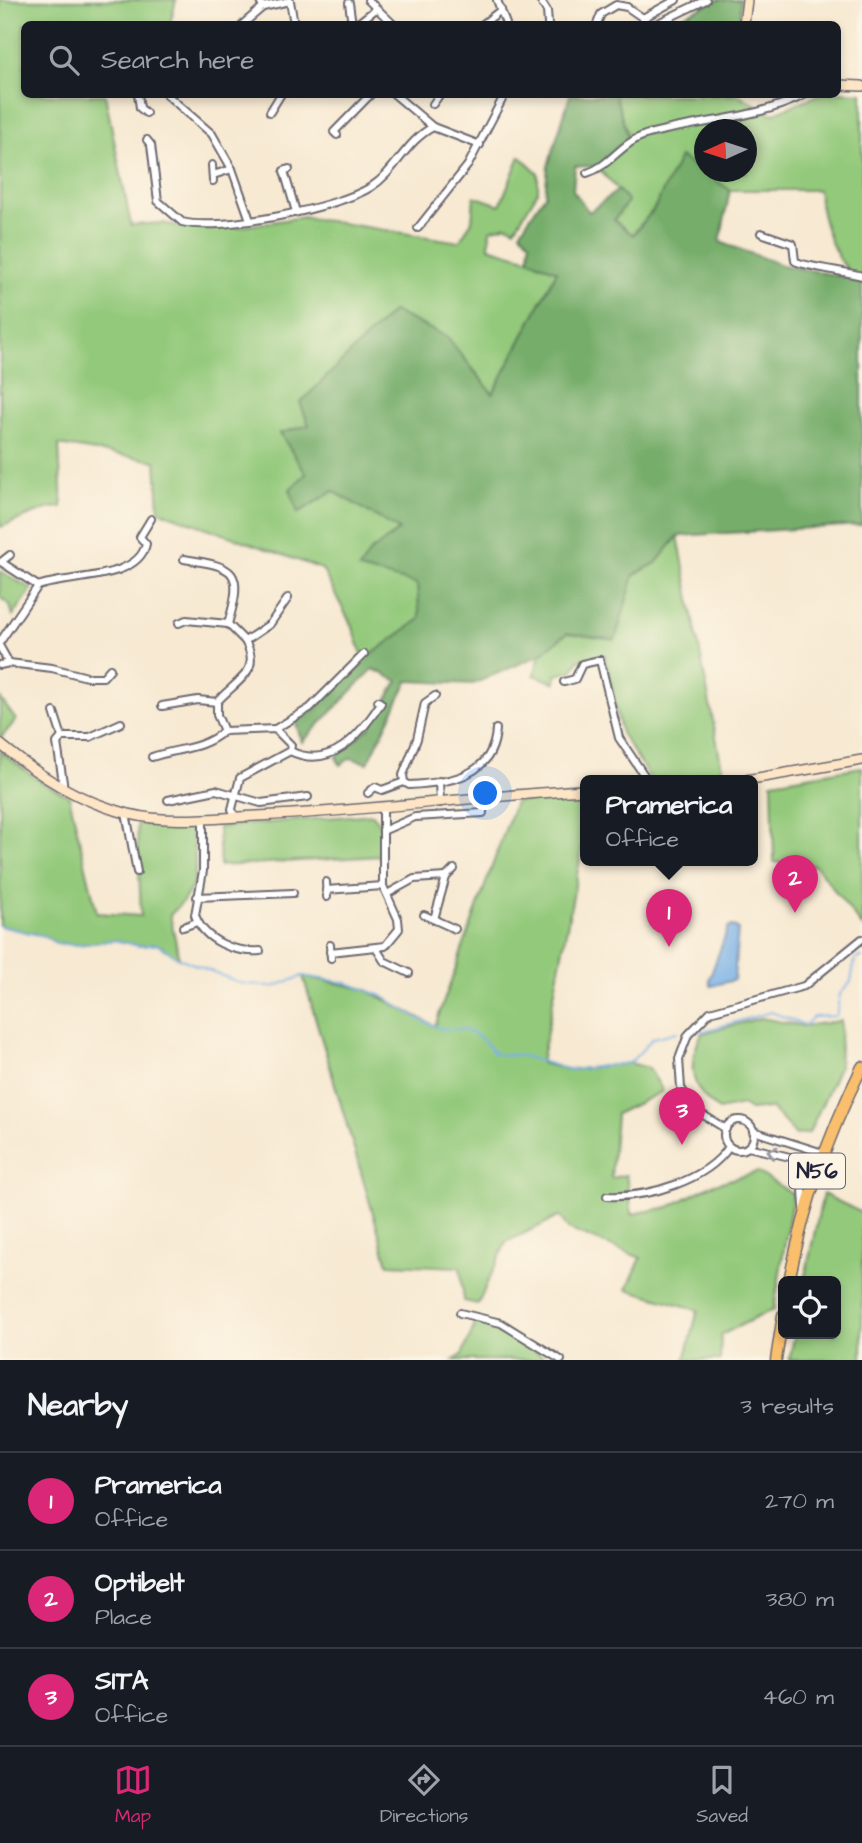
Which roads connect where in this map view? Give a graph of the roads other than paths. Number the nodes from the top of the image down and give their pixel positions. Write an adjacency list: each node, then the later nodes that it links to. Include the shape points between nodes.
1 (291, 0): 8 (street); 14 (street)
2 (368, 0): 11 (street)
3 (497, 0): 12 (street)
4 (540, 0): 20 (street)
5 (676, 0): 21 (street, via 643,18 616,5)
6 (706, 0): 10 (street)
7 (747, 0): 23 (street)
8 (261, 3): 13 (street)
9 (349, 3): 15 (street)
10 (692, 3): 22 (street)
11 (376, 9): 16 (street); 17 (street)
12 (500, 10): 18 (street); 19 (street)
13 (246, 21)
14 (294, 21)
15 (354, 21)
16 (359, 21)
17 (390, 21)
18 (487, 21)
19 (505, 21)
20 (548, 21)
21 (598, 21)
22 (661, 21)
23 (744, 21)
24 (841, 85): 25 (street)
25 (862, 86)
26 (139, 98): 36 (street)
27 (171, 98): 42 (street, via 212,134)
28 (279, 98): 35 (street)
29 (367, 98): 38 (street, via 334,132)
30 (399, 98): 37 (street)
31 (437, 98): 34 (street)
32 (503, 98): 40 (street)
33 (794, 98): 44 (street, via 729,119 641,136 601,169)
34 (433, 104)
35 (270, 112)
36 (146, 113)
37 (433, 127): 40 (street); 45 (street, via 419,135 373,186)
38 (337, 135)
39 (147, 140): 46 (street, via 158,201 170,214 187,224)
40 (480, 145): 47 (street)
41 (212, 165): 42 (street, via 213,178)
42 (232, 169): 46 (street)
43 (289, 169): 45 (street, via 284,171)
44 (587, 173)
45 (296, 212): 46 (street)
46 (250, 220)
47 (418, 228)
48 (761, 233): 49 (street, via 793,244 799,265)
49 (862, 275)
50 (151, 519): 53 (street, via 140,537 146,544 143,556 136,562)
51 (10, 555): 53 (street, via 1,562)
52 (184, 559): 56 (street, via 229,570 236,589)
53 (38, 586): 58 (street)
54 (288, 598): 57 (street, via 270,624)
55 (179, 623): 56 (street)
56 (228, 624): 57 (street)
57 (245, 641): 66 (street, via 253,655 252,667)
58 (0, 645): 60 (street)
59 (364, 654): 70 (street, via 310,708)
60 (9, 663): 61 (street); 62 (street, via 87,677 103,677)
61 (0, 665)
62 (110, 669)
63 (564, 682): 78 (street, via 575,679 582,664 600,660 619,738)
64 (435, 696): 81 (street, via 425,703)
65 (378, 701): 75 (street, via 381,704 363,728 325,758)
66 (216, 702): 67 (street); 72 (street)
67 (162, 706)
68 (54, 712): 73 (street)
69 (121, 723): 73 (street, via 90,737)
70 (275, 729): 72 (street); 75 (street, via 292,745)
71 (496, 729): 80 (street, via 494,748 474,777)
72 (224, 731): 76 (street, via 197,748)
73 (62, 737): 82 (street, via 57,743)
74 (0, 744): 82 (street)
75 (290, 751): 85 (street, via 246,772)
76 (152, 757)
77 (862, 760): 79 (street)
78 (644, 775)
79 (758, 778)
80 (439, 781): 81 (street); 88 (street)
81 (404, 782): 84 (street, via 382,790 375,787)
82 (64, 790): 91 (street)
83 (580, 790): 88 (street)
84 (368, 793)
85 (236, 796): 86 (street, via 261,803); 87 (street, via 216,790); 92 (street)
86 (308, 797)
87 (169, 800)
88 (440, 803): 90 (street)
89 (483, 807): 94 (street, via 483,813 415,817)
90 (383, 808): 92 (street); 94 (street)
91 (126, 813): 93 (street); 96 (street)
92 (235, 817): 93 (street)
93 (204, 819): 102 (street, via 203,871)
94 (385, 830): 98 (street)
95 (454, 869): 97 (street)
96 (136, 872)
97 (446, 877): 101 (street, via 414,879); 104 (street)
98 (383, 886): 99 (street); 101 (street)
99 (326, 890)
100 (293, 893): 102 (street)
101 (387, 894): 109 (street, via 398,929 394,938)
102 (197, 898): 105 (street)
103 (424, 915): 104 (street)
104 (433, 919): 107 (street)
105 (197, 922): 106 (street); 110 (street, via 223,946 243,953)
106 (183, 927)
107 (455, 929)
108 (862, 939): 114 (street, via 804,986 710,1012 688,1035 679,1059 681,1088 695,1110)
109 (376, 948): 111 (street); 112 (street, via 384,961)
110 (260, 951)
111 (330, 951)
112 (409, 973)
113 (862, 1067): 118 (main road, N56)
114 (726, 1129): 115 (street, via 738,1121); 116 (street, via 724,1139)
115 (753, 1131): 117 (street); 118 (street)
116 (729, 1147): 117 (street); 120 (street, via 709,1167 683,1180 641,1194)
117 (748, 1147): 119 (street, one-way to 117)
118 (821, 1158): 119 (street); 121 (main road, N56)
119 (796, 1160): 121 (street, via 802,1171)
120 (607, 1196)
121 (804, 1207): 122 (main road, N56)
122 (790, 1276)
123 (460, 1312): 125 (street, via 501,1323)
124 (779, 1339): 126 (main road)
125 (561, 1360)
126 (776, 1360)

